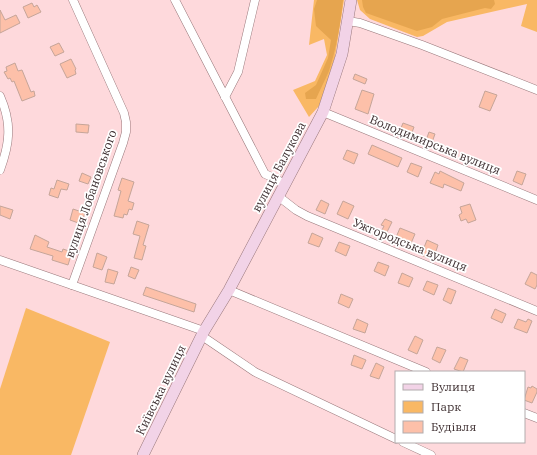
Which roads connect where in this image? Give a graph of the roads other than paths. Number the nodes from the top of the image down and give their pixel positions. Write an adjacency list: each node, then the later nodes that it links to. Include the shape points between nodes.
1 (74, 0): 15 (street, вулиця Лобановського, via 120,101 126,132)
2 (175, 0): 8 (street)
3 (254, 0): 8 (street, via 238,72)
4 (351, 0): 5 (main road, вулиця Балукова)
5 (348, 21): 6 (street, via 422,45); 9 (main road, вулиця Балукова, via 338,68)
6 (537, 90)
7 (0, 96): 10 (street, via 8,126)
8 (225, 97): 11 (street, via 265,174)
9 (324, 112): 11 (main road, вулиця Балукова); 13 (street, Володимирська вулиця)
10 (0, 170)
11 (285, 184): 12 (main road, вулиця Балукова)
12 (278, 196): 16 (main road, вулиця Балукова); 17 (street, Ужгородська вулиця, via 307,216)
13 (537, 200)
14 (0, 260): 15 (street)
15 (72, 285): 18 (street)
16 (229, 290): 18 (main road, вулиця Балукова); 19 (street)
17 (537, 311)
18 (203, 334): 22 (street, via 255,372); 24 (main road, Київська вулиця)
19 (424, 371)
20 (525, 413): 21 (street)
21 (537, 418)
22 (395, 439)
23 (405, 443): 25 (street)
24 (142, 455)
25 (431, 455)

